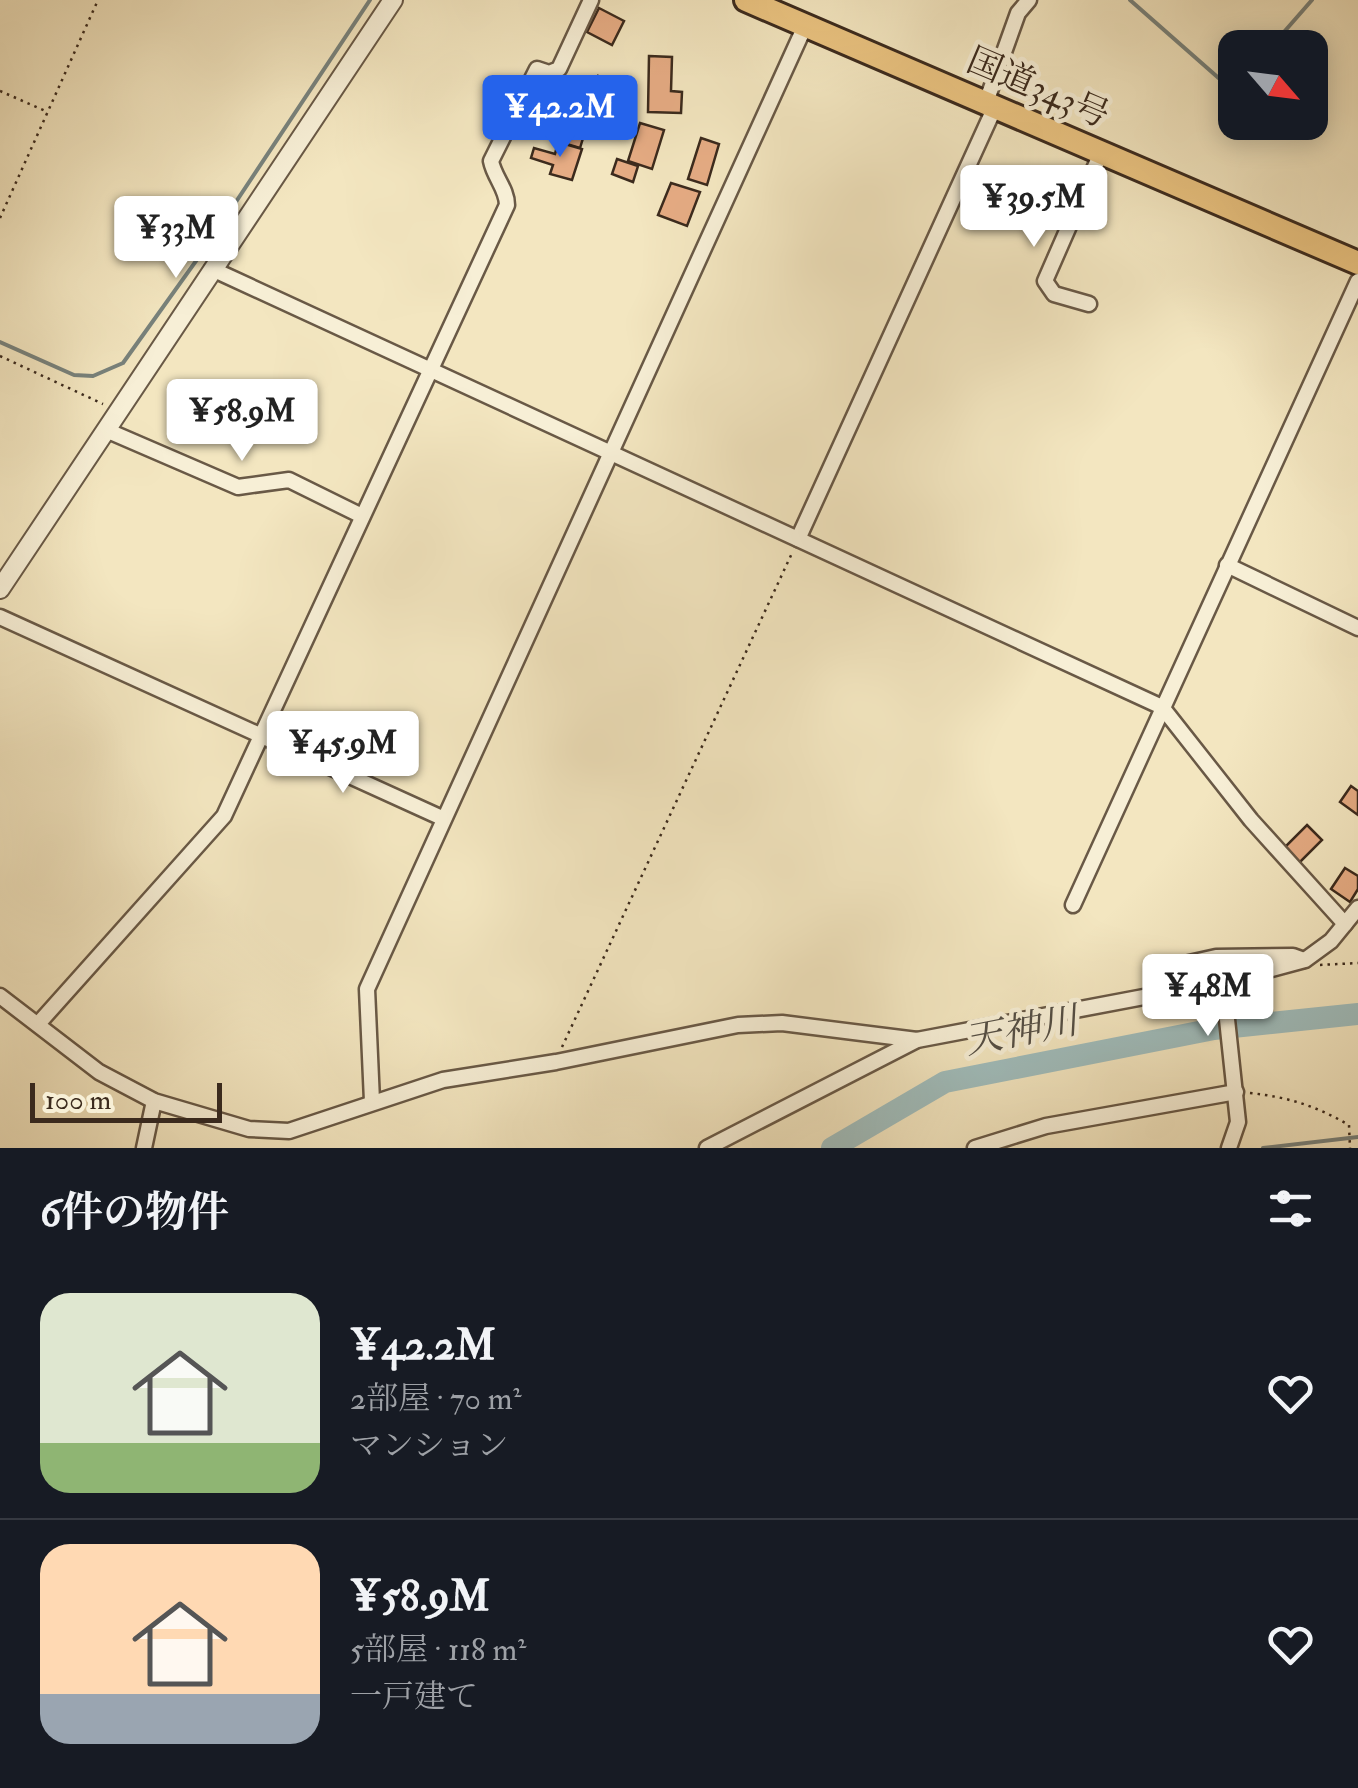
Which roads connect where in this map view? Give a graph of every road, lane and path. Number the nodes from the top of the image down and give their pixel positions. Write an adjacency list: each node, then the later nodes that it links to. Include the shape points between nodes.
1 (98, 0): 9 (path)
2 (393, 0): 13 (street)
3 (591, 0): 17 (street, via 560,69 538,69 491,161 507,205)
4 (746, 0): 6 (highway, 国道343号)
5 (1029, 0): 8 (street, via 1018,13)
6 (805, 26): 8 (highway, 国道343号); 20 (street)
7 (0, 91): 9 (path)
8 (989, 107): 10 (highway, 国道343号); 22 (street)
9 (48, 112): 11 (path)
10 (1101, 154): 12 (highway, 国道343号); 15 (street, via 1045,281 1054,294)
11 (0, 218)
12 (1358, 263)
13 (212, 270): 17 (street); 18 (street)
14 (1358, 281): 23 (street)
15 (1090, 304)
16 (0, 356): 18 (path)
17 (430, 369): 20 (street); 21 (street)
18 (117, 411): 19 (street)
19 (106, 430): 21 (street, via 238,487 289,480); 24 (street)
20 (612, 454): 22 (street); 29 (street)
21 (362, 516): 28 (street)
22 (798, 539): 27 (street); 40 (path)
23 (1227, 566): 26 (street); 27 (street)
24 (0, 589)
25 (0, 617): 28 (street)
26 (1358, 628)
27 (1162, 707): 30 (street); 32 (street)
28 (262, 734): 29 (street); 38 (street, via 224,816)
29 (442, 818): 43 (street, via 367,989)
30 (1073, 905)
31 (1358, 908): 32 (street)
32 (1345, 924): 33 (street)
33 (1304, 960): 34 (path); 35 (street); 36 (street)
34 (1358, 963)
35 (1180, 964)
36 (1223, 982): 39 (street); 41 (street)
37 (0, 996): 38 (street)
38 (38, 1024): 42 (street, via 100,1072)
39 (917, 1040): 40 (street, via 782,1023 738,1025); 49 (street)
40 (556, 1062): 43 (street, via 444,1080)
41 (1236, 1092): 45 (path, via 1286,1097); 50 (street, via 1046,1126); 51 (street, via 1238,1122)
42 (154, 1100): 46 (street, via 249,1130); 47 (street)
43 (372, 1101): 46 (street)
44 (1358, 1124): 45 (path)
45 (1349, 1125): 52 (path)
46 (289, 1131): 48 (street)
47 (144, 1148)
48 (289, 1148)
49 (707, 1148)
50 (975, 1148)
51 (1230, 1148)
52 (1350, 1148)

